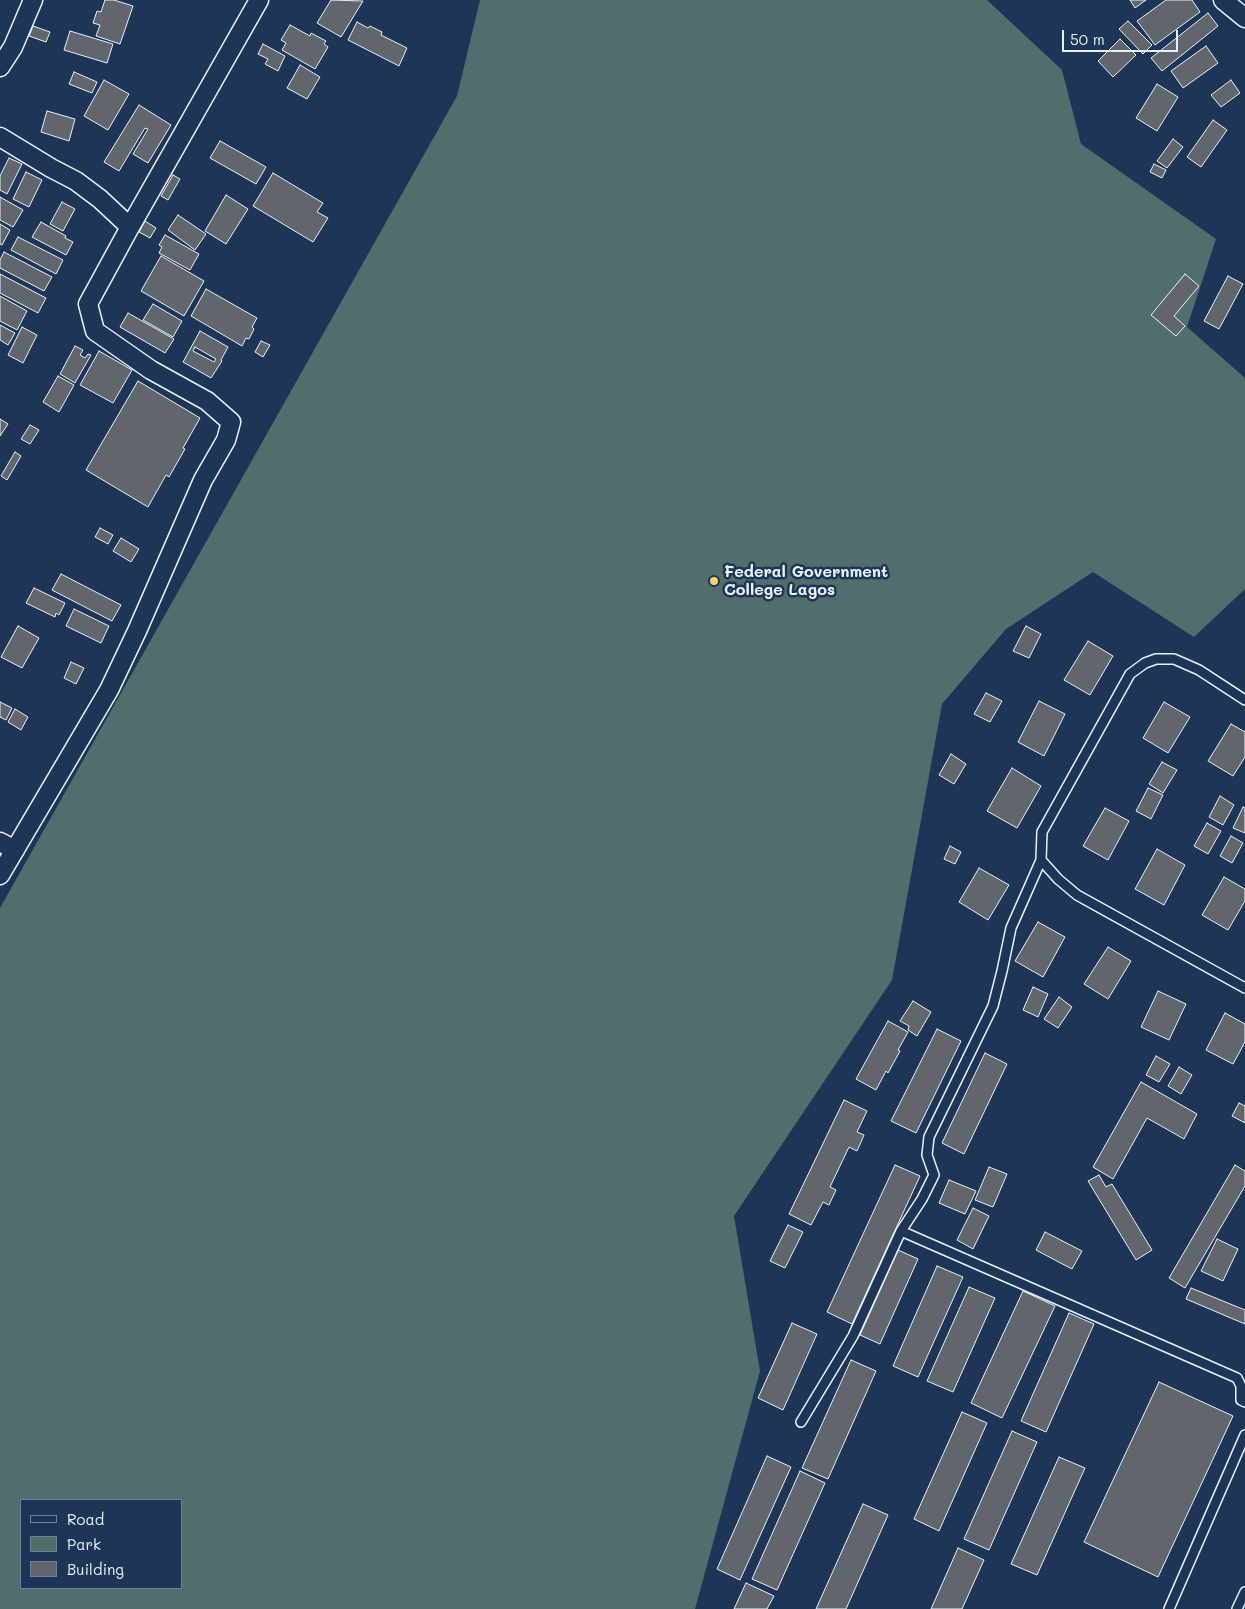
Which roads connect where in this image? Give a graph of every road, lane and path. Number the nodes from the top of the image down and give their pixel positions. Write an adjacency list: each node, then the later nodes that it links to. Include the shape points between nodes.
1 (33, 0): 5 (street, via 13,47)
2 (259, 0): 7 (street)
3 (1223, 0): 4 (street)
4 (1245, 18)
5 (0, 67)
6 (0, 137): 7 (street, via 76,181)
7 (130, 227): 9 (street, via 88,304 94,331 151,370 207,401 231,422 226,440 203,480 109,690)
8 (1245, 700): 10 (lane, via 1200,670 1174,659 1156,659 1130,674 1042,832)
9 (7, 846): 11 (street)
10 (1041, 860): 12 (lane, via 1077,895); 13 (lane, via 1011,928 993,1006 929,1136 927,1155 934,1175)
11 (0, 876)
12 (1245, 988)
13 (901, 1231): 14 (lane, via 1237,1378 1241,1386 1241,1400); 15 (lane, via 853,1336)
14 (1245, 1402)
15 (801, 1422)
16 (1245, 1435): 18 (lane)
17 (1245, 1592): 19 (lane)
18 (1169, 1609)
19 (1237, 1609)

